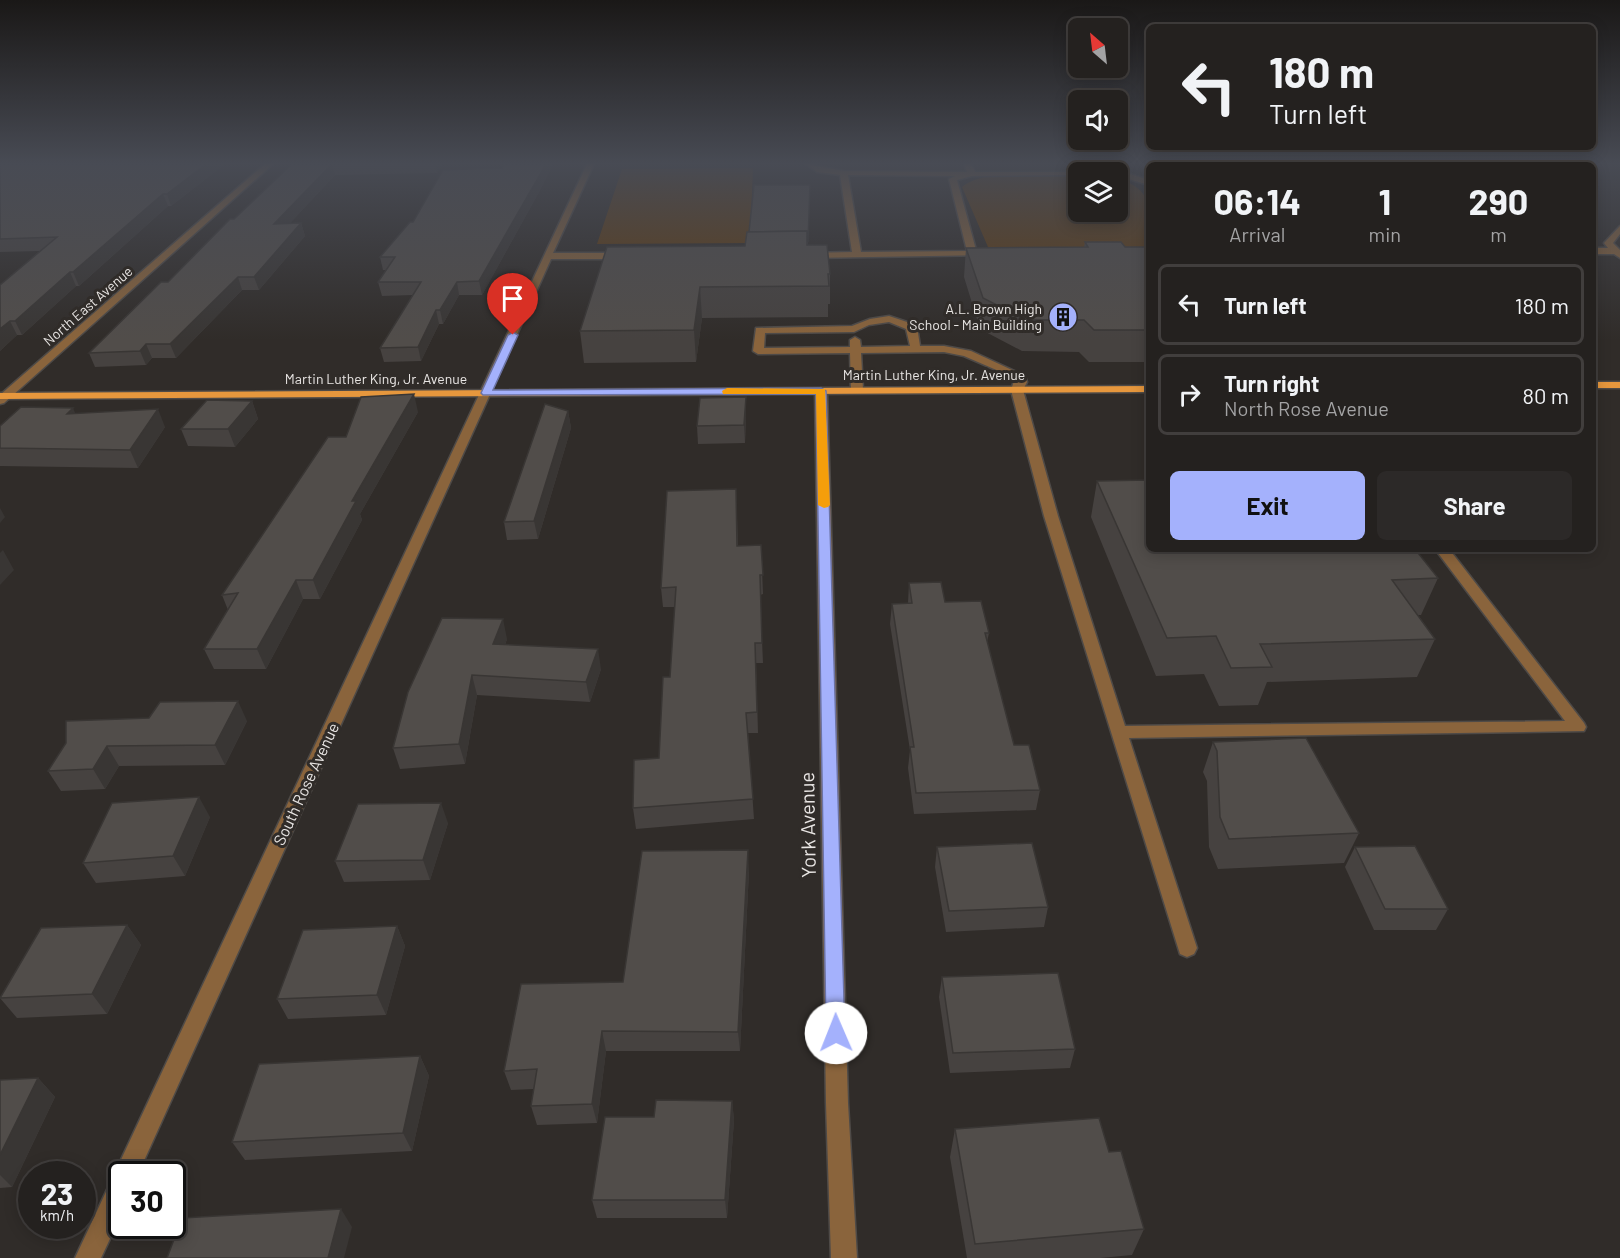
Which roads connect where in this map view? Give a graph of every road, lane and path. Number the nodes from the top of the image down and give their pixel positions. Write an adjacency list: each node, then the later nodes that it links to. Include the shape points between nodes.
1 (202, 223): 24 (street, North East Avenue)
2 (564, 223): 12 (street, South Rose Avenue)
3 (852, 223): 8 (street)
4 (964, 223): 9 (street)
5 (1620, 229): 7 (street, via 1608,243)
6 (1596, 251): 7 (street)
7 (1617, 253)
8 (857, 254): 9 (street); 11 (street)
9 (972, 254): 10 (street)
10 (996, 254)
11 (798, 255)
12 (549, 256): 13 (street); 23 (street, South Rose Avenue)
13 (632, 256)
14 (854, 329): 15 (street, via 871,321 898,321 912,329); 16 (street); 16 (street, via 760,330 758,351)
15 (915, 348): 16 (street); 21 (street, via 967,353 999,365 1020,376)
16 (856, 350): 20 (street)
17 (1596, 385): 18 (main road)
18 (1620, 385)
19 (1146, 389): 21 (main road, Martin Luther King, Jr. Avenue)
20 (857, 390): 21 (main road, Martin Luther King, Jr. Avenue); 22 (main road, Martin Luther King, Jr. Avenue)
21 (1017, 390): 26 (street, via 1051,516)
22 (821, 391): 23 (main road, Martin Luther King, Jr. Avenue); 31 (street, York Avenue)
23 (486, 393): 24 (main road, Martin Luther King, Jr. Avenue); 28 (street, South Rose Avenue)
24 (2, 398)
25 (1444, 552): 26 (street, via 1578,728)
26 (1119, 732): 27 (street)
27 (1187, 948)
28 (132, 1161)
29 (108, 1215): 30 (street)
30 (88, 1258)
31 (844, 1258)

